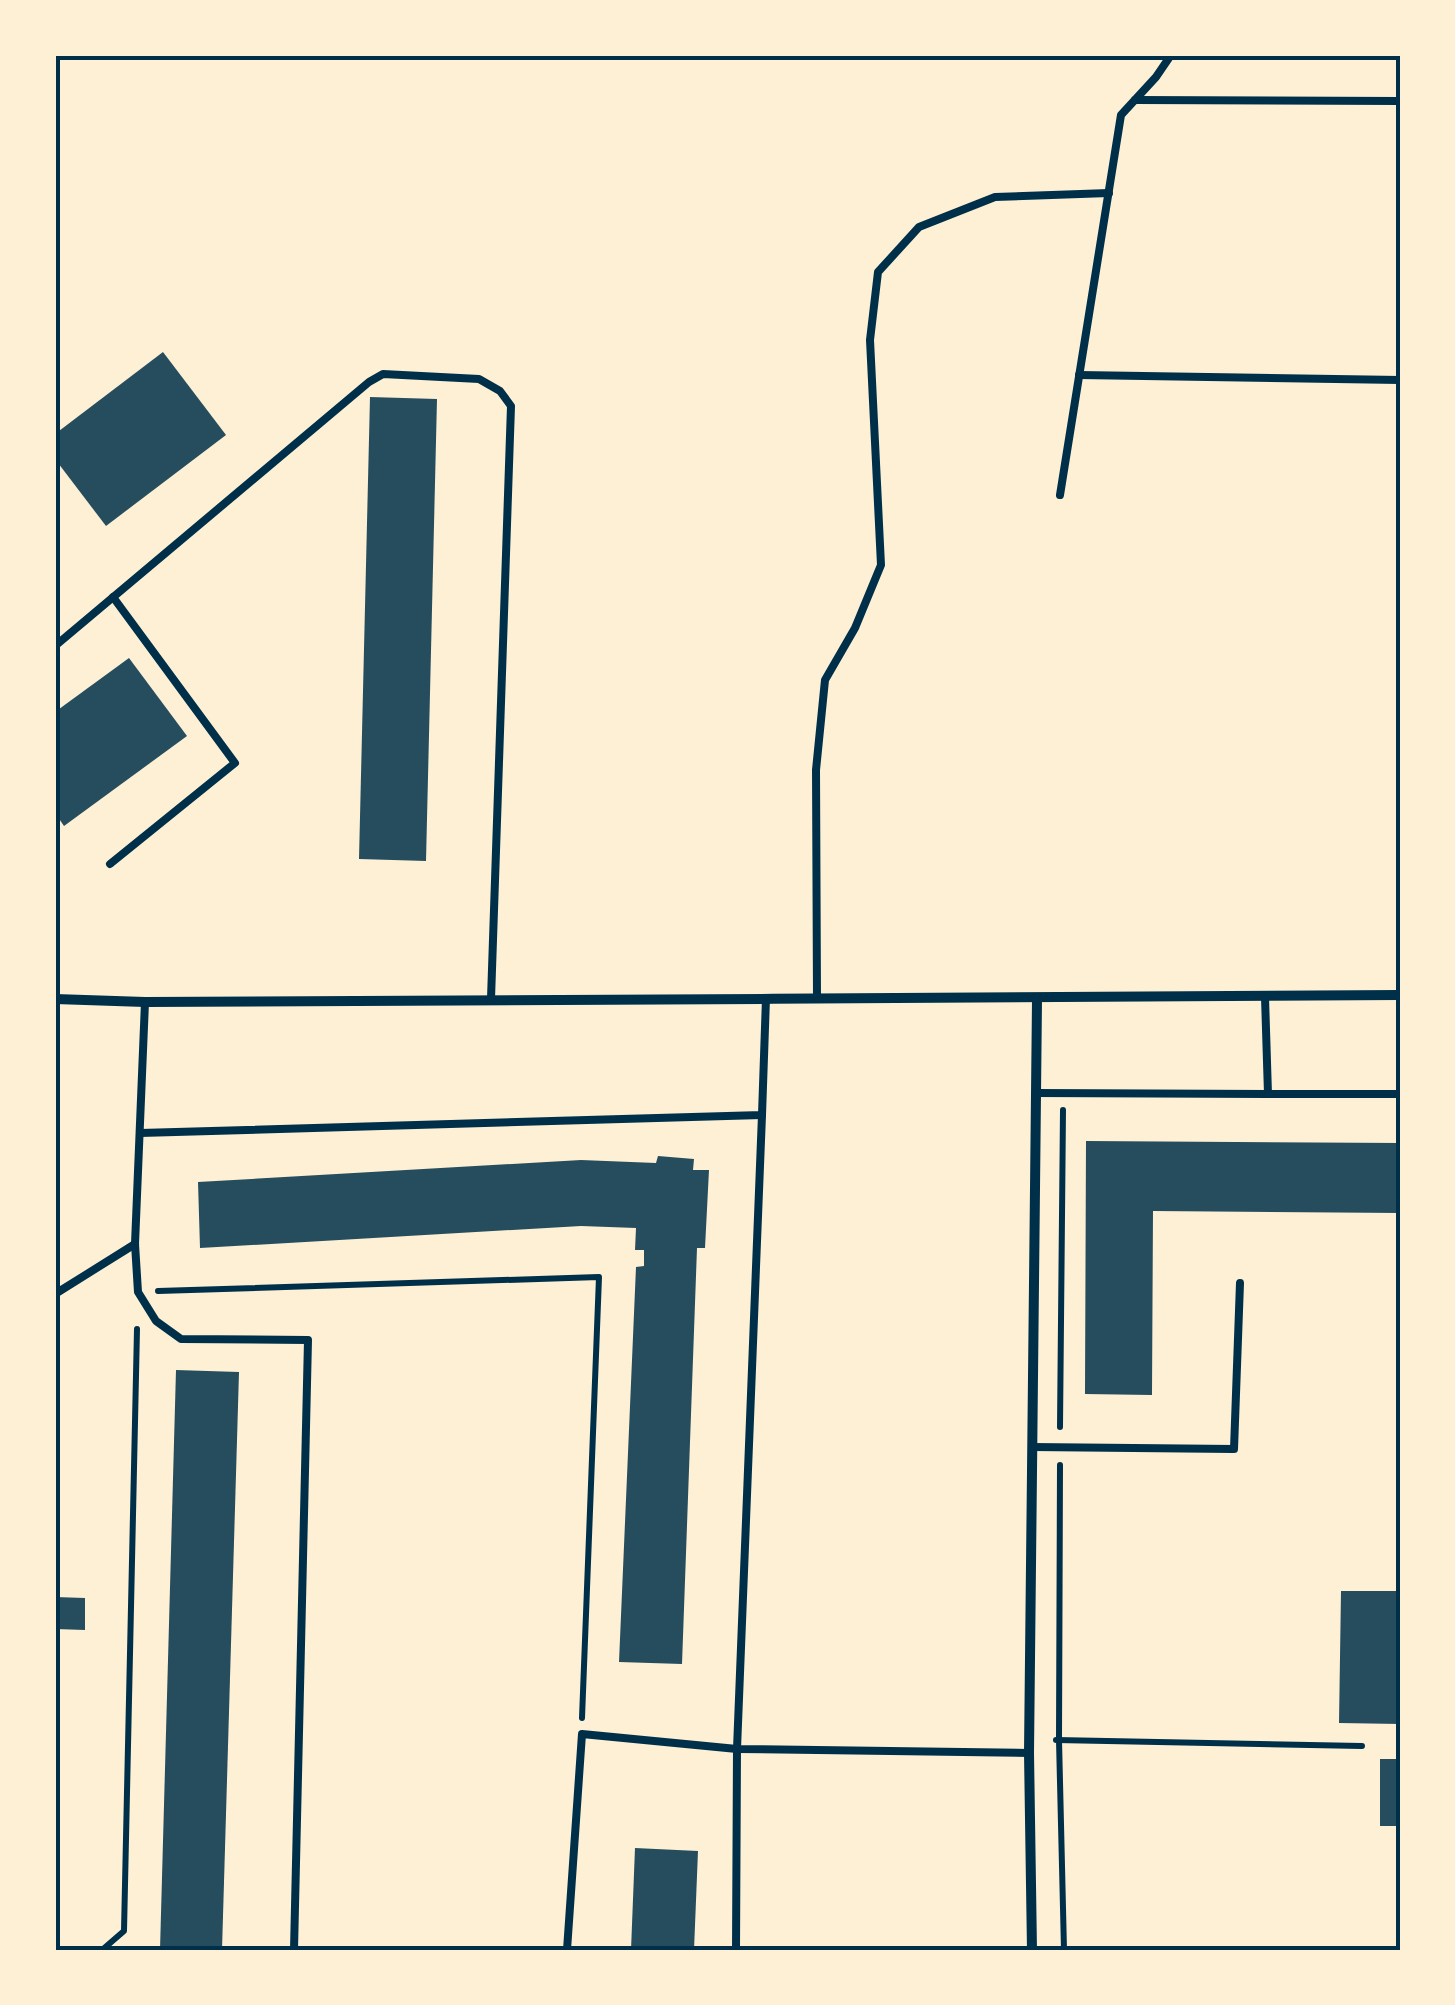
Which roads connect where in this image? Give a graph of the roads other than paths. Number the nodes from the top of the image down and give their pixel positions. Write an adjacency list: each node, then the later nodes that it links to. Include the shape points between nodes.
1 (1171, 55): 2 (lane)
2 (1134, 100): 3 (lane); 4 (lane, via 1121,115)
3 (1400, 102)
4 (1108, 193): 5 (lane); 14 (lane, via 995,197 919,227 878,272 870,340 881,565 825,680 816,770)
5 (1079, 374): 6 (lane); 7 (lane)
6 (1400, 380)
7 (1060, 495)
8 (113, 597): 9 (lane); 10 (lane, via 235,763); 16 (lane, via 383,374 480,380 500,390 512,406)
9 (55, 646)
10 (110, 864)
11 (1400, 995): 12 (street)
12 (1266, 997): 17 (street); 20 (lane)
13 (766, 998): 14 (street); 16 (street); 22 (lane)
14 (817, 998): 17 (street)
15 (55, 999): 18 (street)
16 (491, 999): 18 (street)
17 (1038, 1000): 19 (street)
18 (145, 1002): 23 (lane)
19 (1036, 1094): 20 (lane); 27 (street)
20 (1268, 1094): 21 (lane)
21 (1400, 1094)
22 (762, 1115): 23 (lane); 28 (lane)
23 (140, 1133): 24 (lane)
24 (135, 1244): 26 (lane); 30 (lane, via 138,1292 156,1321 180,1339 308,1340)
25 (1240, 1282): 27 (lane, via 1234,1448)
26 (55, 1294)
27 (1032, 1448): 29 (street)
28 (737, 1749): 29 (lane); 31 (lane, via 582,1734); 32 (lane)
29 (1029, 1754): 33 (street)
30 (294, 1950)
31 (567, 1950)
32 (736, 1950)
33 (1032, 1950)

